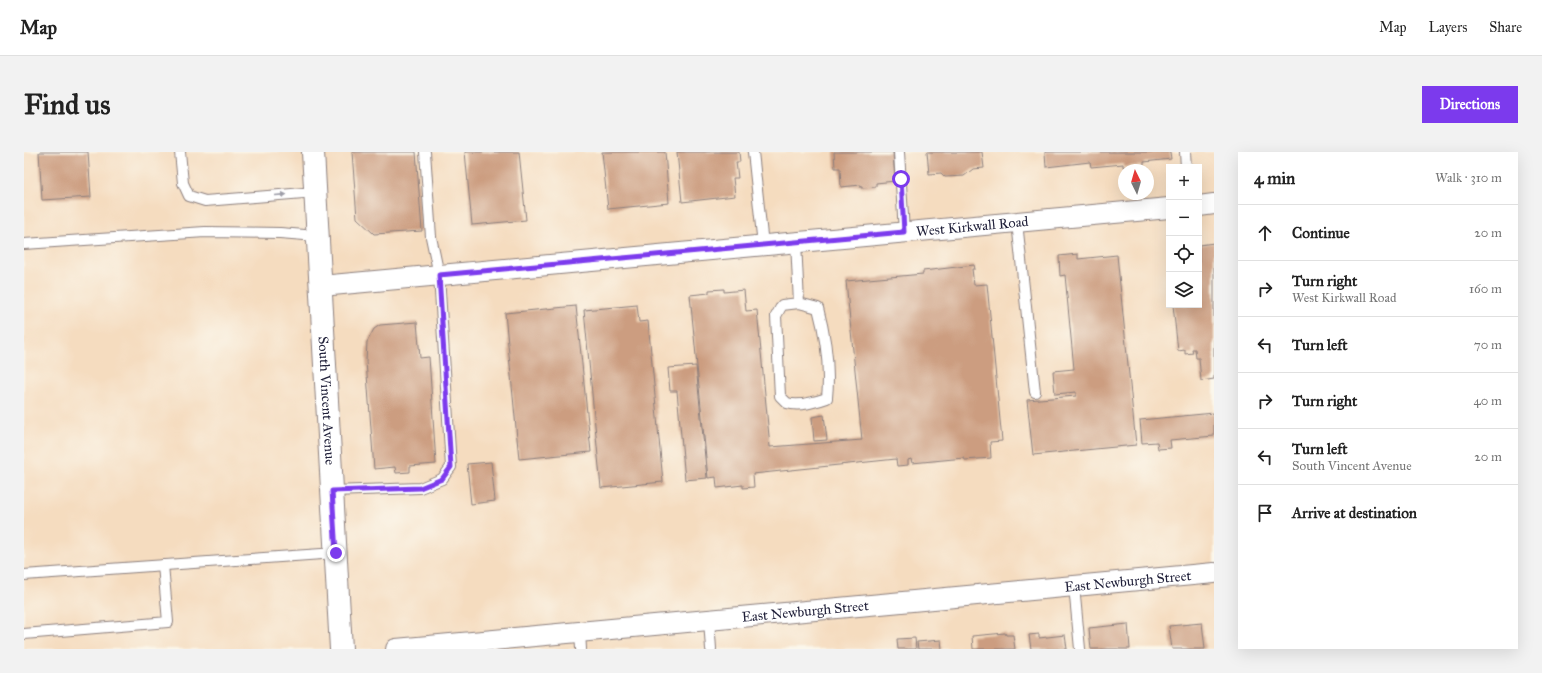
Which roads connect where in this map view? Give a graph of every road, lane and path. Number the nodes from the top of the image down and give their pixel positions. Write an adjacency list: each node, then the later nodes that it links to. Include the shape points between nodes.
1 (180, 152): 8 (lane, one-way to 8, via 183,183 189,196 205,201)
2 (313, 152): 8 (street, South Vincent Avenue)
3 (426, 152): 18 (lane, via 431,237)
4 (753, 152): 17 (lane)
5 (899, 152): 13 (lane)
6 (1185, 152): 7 (lane)
7 (1186, 164)
8 (316, 192): 14 (street, South Vincent Avenue)
9 (1214, 204): 10 (street)
10 (1202, 206)
11 (1166, 208): 12 (street, West Kirkwall Road)
12 (1017, 222): 13 (street, West Kirkwall Road); 21 (lane)
13 (904, 232): 15 (street, West Kirkwall Road)
14 (317, 236): 16 (lane, via 205,232); 19 (street, South Vincent Avenue)
15 (796, 242): 17 (street, West Kirkwall Road); 20 (lane)
16 (24, 244)
17 (763, 245): 18 (street, West Kirkwall Road)
18 (439, 275): 19 (street, West Kirkwall Road); 22 (lane, via 451,467 442,479 420,488)
19 (321, 286): 22 (street, South Vincent Avenue)
20 (799, 303): 20 (lane, via 782,305 776,316 780,396 787,402 798,404 827,398 828,384 824,331 818,308)
21 (1035, 392)
22 (332, 491): 23 (street, South Vincent Avenue)
23 (336, 553): 24 (lane); 31 (street, South Vincent Avenue)
24 (163, 565): 26 (lane); 29 (lane, via 168,622)
25 (1214, 573): 27 (street, East Newburgh Street)
26 (24, 575)
27 (1074, 586): 28 (street, East Newburgh Street); 34 (lane)
28 (709, 620): 30 (street, East Newburgh Street); 33 (lane)
29 (24, 634)
30 (581, 640): 32 (street, East Newburgh Street)
31 (341, 649)
32 (396, 649)
33 (711, 649)
34 (1080, 649)

